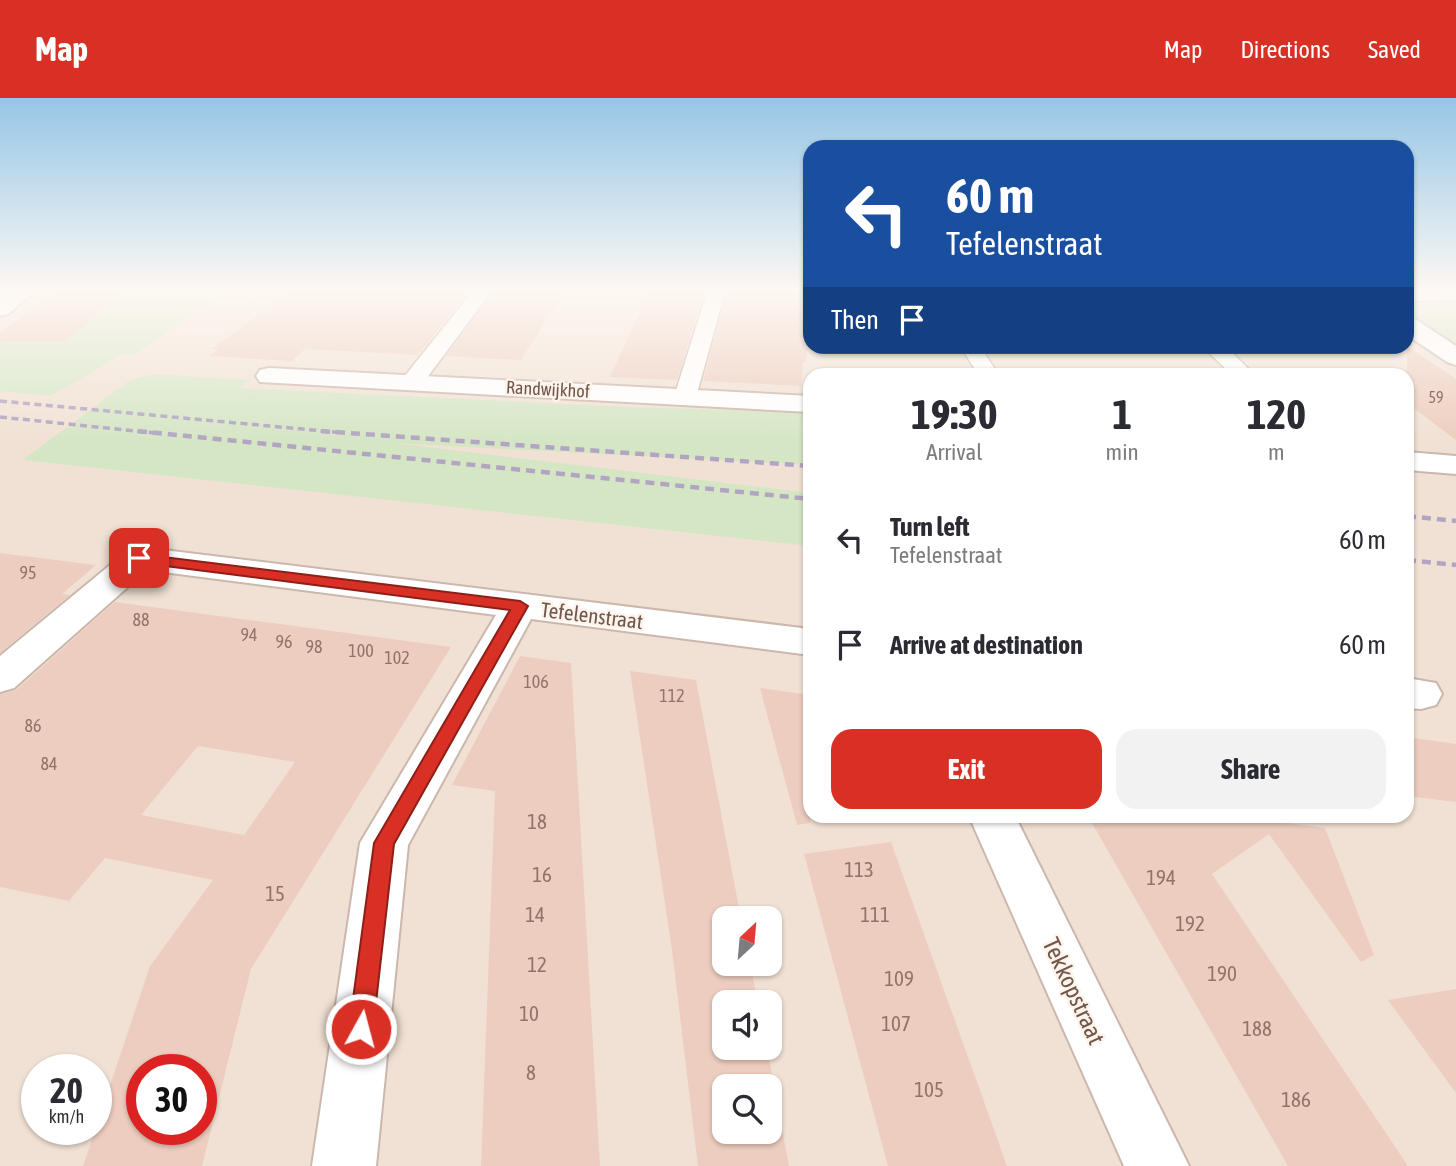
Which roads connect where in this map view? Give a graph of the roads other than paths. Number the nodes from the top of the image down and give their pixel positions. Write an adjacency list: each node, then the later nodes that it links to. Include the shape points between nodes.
1 (443, 342): 8 (street)
2 (701, 342): 9 (street)
3 (1433, 342): 5 (street)
4 (1221, 354): 6 (street)
5 (1456, 357)
6 (1236, 368)
7 (269, 376): 8 (street, Randwijkhof)
8 (412, 382): 9 (street, Randwijkhof)
9 (685, 397): 10 (street, Randwijkhof)
10 (803, 404)
11 (1414, 462): 12 (street)
12 (1456, 465)
13 (520, 606): 14 (street, Tefelenstraat); 15 (street, Tefelenstraat, via 139,558); 17 (street, via 384,843)
14 (803, 641)
15 (0, 678)
16 (995, 823): 18 (street, Tekkopstraat)
17 (344, 1166)
18 (1157, 1166)

